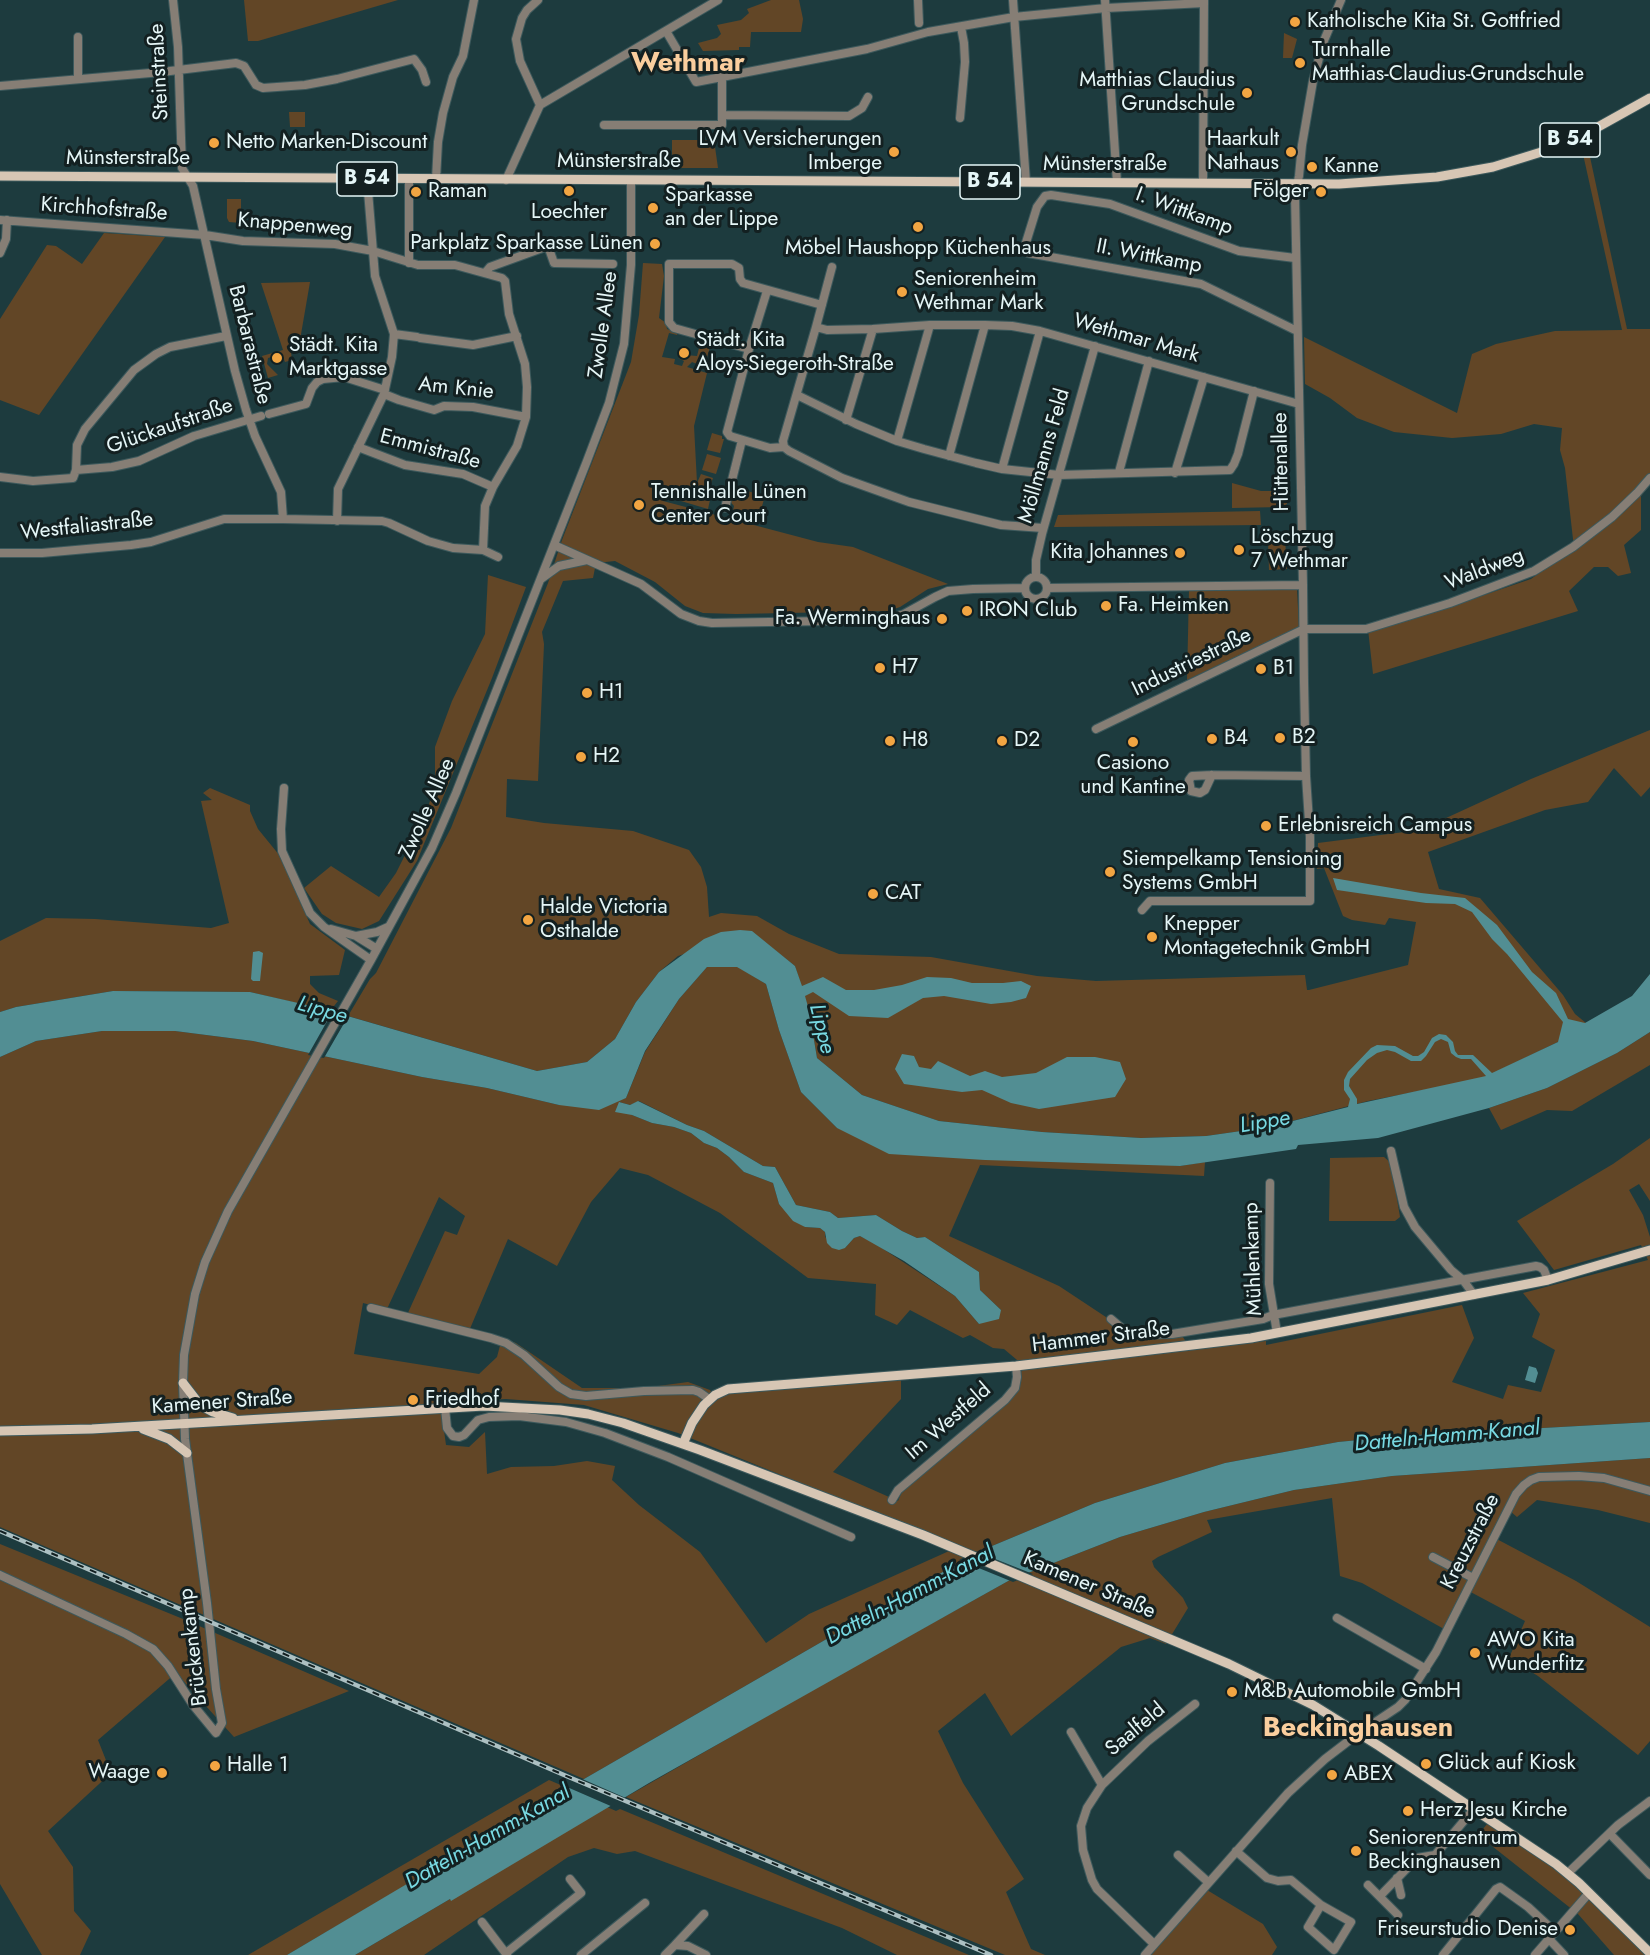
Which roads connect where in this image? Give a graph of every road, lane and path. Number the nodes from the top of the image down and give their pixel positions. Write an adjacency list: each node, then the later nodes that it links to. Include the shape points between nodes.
1 (173, 0): 15 (street, Steinstraße)
2 (474, 0): 30 (street, via 463,56 440,124)
3 (538, 0): 22 (street, via 522,18 516,39 520,61)
4 (718, 0): 13 (street)
5 (918, 0): 11 (street)
6 (1013, 0): 10 (street)
7 (1341, 0): 36 (street, Hüttenallee, via 1313,81)
8 (1204, 1): 9 (street); 35 (street)
9 (1106, 4): 10 (street); 34 (street)
10 (1014, 17): 12 (street); 33 (street)
11 (920, 23)
12 (961, 27): 17 (street); 24 (street, via 965,62)
13 (666, 31): 17 (street, via 696,82); 22 (street)
14 (78, 37): 16 (street)
15 (179, 70): 16 (street); 18 (street, via 236,63 244,66 256,85 263,88 326,81 414,59); 27 (street, Steinstraße, via 182,168)
16 (78, 78): 19 (street)
17 (722, 78): 23 (street)
18 (426, 82)
19 (0, 86)
20 (868, 97): 23 (street, via 862,108 849,116)
21 (1650, 98): 36 (main road, Münsterstraße / B 54, via 1551,149 1484,169 1381,182)
22 (540, 105): 31 (street)
23 (722, 115): 25 (street, via 722,125)
24 (960, 118)
25 (604, 125)
26 (0, 176): 27 (main road, Münsterstraße / B 54)
27 (187, 177): 28 (main road, Münsterstraße / B 54); 38 (street, Barbarastraße, via 193,186)
28 (367, 178): 29 (main road, Münsterstraße / B 54); 40 (street)
29 (409, 180): 30 (main road, Münsterstraße / B 54); 43 (street)
30 (436, 180): 31 (main road, Münsterstraße / B 54)
31 (506, 180): 32 (main road, Münsterstraße / B 54)
32 (631, 180): 33 (main road, Münsterstraße / B 54); 87 (street, Zwolle Allee, via 631,265 620,363 606,413)
33 (1026, 182): 34 (main road, Münsterstraße / B 54)
34 (1117, 183): 35 (main road, Münsterstraße / B 54)
35 (1203, 183): 36 (main road, Münsterstraße / B 54)
36 (1297, 184): 42 (street, Hüttenallee)
37 (4, 220): 38 (street, Kirchhofstraße); 41 (street, via 6,239)
38 (205, 235): 40 (street, Knappenweg, via 243,241 335,244); 56 (street, Barbarastraße)
39 (1025, 247): 42 (street, I. Wittkamp, via 1037,207 1051,195 1110,204 1239,251); 54 (street, II. Wittkamp, via 1028,253 1201,284)
40 (373, 252): 43 (street, Knappenweg); 55 (street, via 375,276)
41 (0, 253)
42 (1295, 258): 54 (street, Hüttenallee)
43 (408, 263): 46 (street, Knappenweg, via 455,265)
44 (612, 264): 46 (street, via 554,263 548,246 490,267)
45 (832, 267): 48 (street)
46 (485, 273): 57 (street, via 505,281 509,314)
47 (767, 291): 48 (street); 59 (street); 59 (street, via 743,283 739,268 732,264 669,264 669,322 674,328)
48 (822, 305): 51 (street)
49 (985, 325): 50 (street, Wethmar Mark); 53 (street, Wethmar Mark); 74 (street)
50 (930, 326): 52 (street, Wethmar Mark); 71 (street)
51 (816, 327): 52 (street, Wethmar Mark); 64 (street)
52 (873, 329): 69 (street)
53 (1040, 331): 58 (street, Wethmar Mark); 75 (street)
54 (1297, 332): 65 (street, Hüttenallee)
55 (394, 334): 57 (street, via 473,345); 63 (street)
56 (226, 336): 68 (street, Barbarastraße); 76 (street, via 170,347 134,370 85,429 78,445)
57 (517, 336): 67 (street, via 525,364)
58 (1095, 346): 60 (street, Wethmar Mark); 79 (street, Möllmanns Feld)
59 (749, 349): 70 (street, via 727,432)
60 (1149, 362): 61 (street, Wethmar Mark); 77 (street)
61 (1204, 377): 62 (street, Wethmar Mark); 78 (street)
62 (1254, 391): 65 (street, Wethmar Mark); 78 (street, via 1238,454 1230,470)
63 (384, 392): 66 (street, Am Knie, via 344,376 323,379 316,382 306,404); 67 (street, Am Knie, via 434,410 444,406 473,407); 72 (street)
64 (797, 395): 69 (street); 73 (street)
65 (1299, 404): 94 (street, Hüttenallee)
66 (265, 415): 68 (street, Glückaufstraße)
67 (526, 417): 82 (street, via 514,454)
68 (249, 419): 76 (street, Glückaufstraße, via 194,436 139,460); 84 (street, Barbarastraße, via 281,492)
69 (846, 420): 71 (street)
70 (742, 440): 73 (street, via 770,448); 83 (street)
71 (897, 441): 74 (street)
72 (358, 447): 82 (street, Emmistraße, via 405,465 463,474); 85 (street, via 338,489)
73 (784, 447): 86 (street, via 842,477 909,502 1001,525)
74 (949, 456): 75 (street)
75 (1002, 469): 79 (street)
76 (76, 470): 80 (street, Glückaufstraße, via 73,478 64,479)
77 (1119, 472): 78 (street); 79 (street)
78 (1175, 473)
79 (1059, 475): 86 (street, Möllmanns Feld)
80 (0, 477)
81 (1650, 478): 97 (street, Waldweg, via 1612,517 1534,571 1366,629)
82 (493, 487): 88 (street, via 485,506)
83 (725, 508)
84 (283, 519): 85 (street, Westfaliastraße); 89 (street, Westfaliastraße, via 224,519 131,545)
85 (337, 521): 88 (street, via 389,523 428,541)
86 (1043, 528): 92 (street, Möllmanns Feld)
87 (554, 545): 91 (street); 93 (street, Zwolle Allee)
88 (483, 550): 90 (street)
89 (0, 553)
90 (498, 557)
91 (587, 561): 93 (street, via 559,566); 95 (street, via 641,584 681,614 712,623 890,619 948,591)
92 (1036, 577): 95 (street, via 1029,579); 96 (street, via 1045,581)
93 (540, 580): 103 (street, Zwolle Allee, via 440,831)
94 (1303, 585): 96 (street); 97 (street, Hüttenallee)
95 (1025, 588): 96 (street, via 1027,595 1036,599 1043,597)
96 (1047, 588)
97 (1304, 629): 98 (street, Industriestraße); 100 (street, Hüttenallee)
98 (1096, 729)
99 (1212, 775): 100 (street)
100 (1306, 776): 102 (street, Hüttenallee, via 1310,901 1150,901)
101 (284, 788): 104 (street, via 282,851 310,913)
102 (1142, 910)
103 (390, 926): 105 (street); 106 (street, Zwolle Allee)
104 (324, 927): 105 (street); 107 (street)
105 (356, 936): 106 (street)
106 (377, 950): 107 (street, Zwolle Allee)
107 (371, 960): 119 (street, Zwolle Allee, via 228,1211 205,1262 189,1323)
108 (1391, 1151): 111 (street, via 1404,1207 1414,1227)
109 (1270, 1183): 115 (street, Mühlenkamp, via 1269,1284)
110 (1650, 1250): 112 (main road, Hammer Straße)
111 (1463, 1280): 112 (street, Hammer Straße, via 1536,1266 1544,1270); 113 (street); 115 (street, Hammer Straße)
112 (1548, 1280): 113 (main road, Hammer Straße)
113 (1474, 1295): 117 (main road, Hammer Straße)
114 (371, 1308): 120 (street, via 506,1343 571,1394 693,1390)
115 (1273, 1315): 116 (street, Hammer Straße, via 1172,1334 1130,1335); 117 (street, Mühlenkamp)
116 (1111, 1319)
117 (1277, 1333): 118 (main road, Hammer Straße)
118 (1016, 1366): 120 (main road, Hammer Straße, via 735,1388); 129 (street, Im Westfeld, via 1015,1388 1005,1400 898,1490)
119 (183, 1383): 122 (main road, via 200,1405); 123 (street, Zwolle Allee)
120 (709, 1399): 126 (main road, via 698,1412)
121 (446, 1407): 122 (main road, Kamener Straße); 126 (main road, Kamener Straße, via 506,1406 588,1414); 130 (street, via 447,1428 453,1436 464,1435 478,1420 489,1417 566,1422 649,1449)
122 (238, 1420): 123 (main road, Kamener Straße)
123 (185, 1424): 124 (main road, Kamener Straße); 127 (street, Brückenkamp)
124 (135, 1427): 125 (main road, Kamener Straße); 127 (main road, via 169,1439)
125 (0, 1431)
126 (683, 1444): 138 (main road, Kamener Straße, via 951,1547 1260,1678)
127 (187, 1454): 132 (street, Brückenkamp, via 222,1723 216,1733 153,1649)
128 (1650, 1491): 133 (street, Kreuzstraße, via 1593,1477 1531,1480 1516,1494)
129 (892, 1500)
130 (851, 1537)
131 (1433, 1557): 133 (street)
132 (0, 1575)
133 (1473, 1578): 135 (street, Kreuzstraße)
134 (1337, 1618): 135 (street)
135 (1426, 1669): 138 (street, Kreuzstraße, via 1398,1707)
136 (1196, 1704): 139 (street, Saalfeld, via 1141,1747)
137 (1071, 1731): 139 (street, Saalfeld)
138 (1359, 1733): 141 (main road, Kamener Straße); 143 (street, Kreuzstraße, via 1288,1792)
139 (1102, 1785): 161 (street, Saalfeld, via 1081,1826 1092,1880)
140 (1650, 1801): 142 (street)
141 (1474, 1809): 145 (main road, Kamener Straße); 147 (street, via 1435,1855 1417,1858)
142 (1610, 1834): 145 (street); 146 (street)
143 (1236, 1851): 149 (street, Kreuzstraße); 155 (street, via 1262,1874 1272,1880 1291,1880)
144 (1178, 1855): 149 (street)
145 (1568, 1873): 151 (main road, Kamener Straße)
146 (1650, 1875)
147 (1398, 1878): 152 (street); 153 (street)
148 (570, 1879): 164 (street, via 581,1893)
149 (1208, 1882): 161 (street, Kreuzstraße)
150 (1368, 1885): 153 (street)
151 (1589, 1893): 159 (street); 163 (main road, Kamener Straße)
152 (1401, 1895)
153 (1380, 1896): 157 (street)
154 (645, 1903): 165 (street)
155 (1321, 1905): 155 (street, via 1351,1922 1334,1950 1308,1926)
156 (704, 1914): 162 (street)
157 (1398, 1915)
158 (482, 1922): 164 (street)
159 (1555, 1932): 160 (street); 169 (street, via 1500,1887)
160 (1549, 1939): 170 (street); 171 (street)
161 (1154, 1944): 168 (street, Kreuzstraße)
162 (675, 1945): 166 (street); 167 (street, via 688,1946)
163 (1650, 1953)
164 (506, 1954)
165 (581, 1955)
166 (665, 1955)
167 (706, 1955)
168 (1145, 1955)
169 (1443, 1955)
170 (1535, 1955)
171 (1564, 1955)

